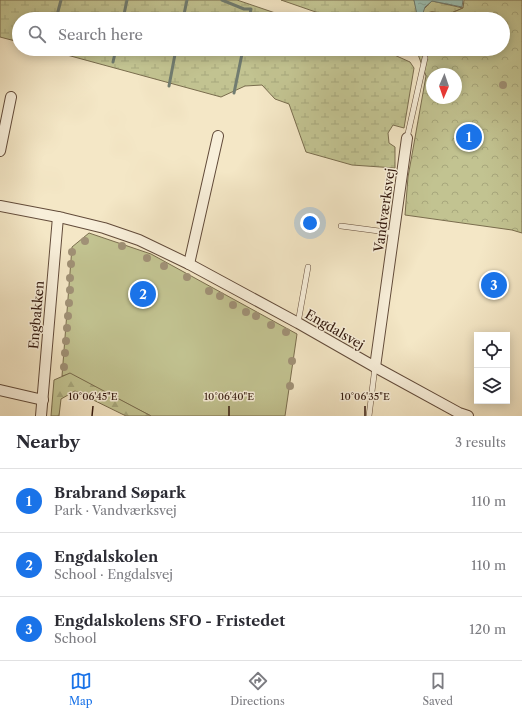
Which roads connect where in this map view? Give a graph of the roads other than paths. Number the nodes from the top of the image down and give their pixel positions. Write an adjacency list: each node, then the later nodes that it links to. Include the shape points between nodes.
1 (425, 58): 4 (lane, Vandværksvej)
2 (11, 97): 5 (street)
3 (218, 136): 10 (street)
4 (407, 138): 9 (street, Vandværksvej)
5 (0, 151)
6 (0, 206): 7 (street, Engdalsvej)
7 (58, 217): 10 (street, Engdalsvej, via 139,240); 15 (street, Engbakken)
8 (342, 226): 9 (lane)
9 (394, 233): 13 (street, Vandværksvej)
10 (189, 264): 12 (street, Engdalsvej)
11 (308, 267): 12 (lane)
12 (298, 323): 13 (street, Engdalsvej)
13 (374, 367): 17 (lane); 18 (street, Engdalsvej)
14 (0, 390): 15 (street)
15 (43, 400): 16 (street, Engbakken)
16 (41, 416)
17 (369, 416)
18 (468, 416)

